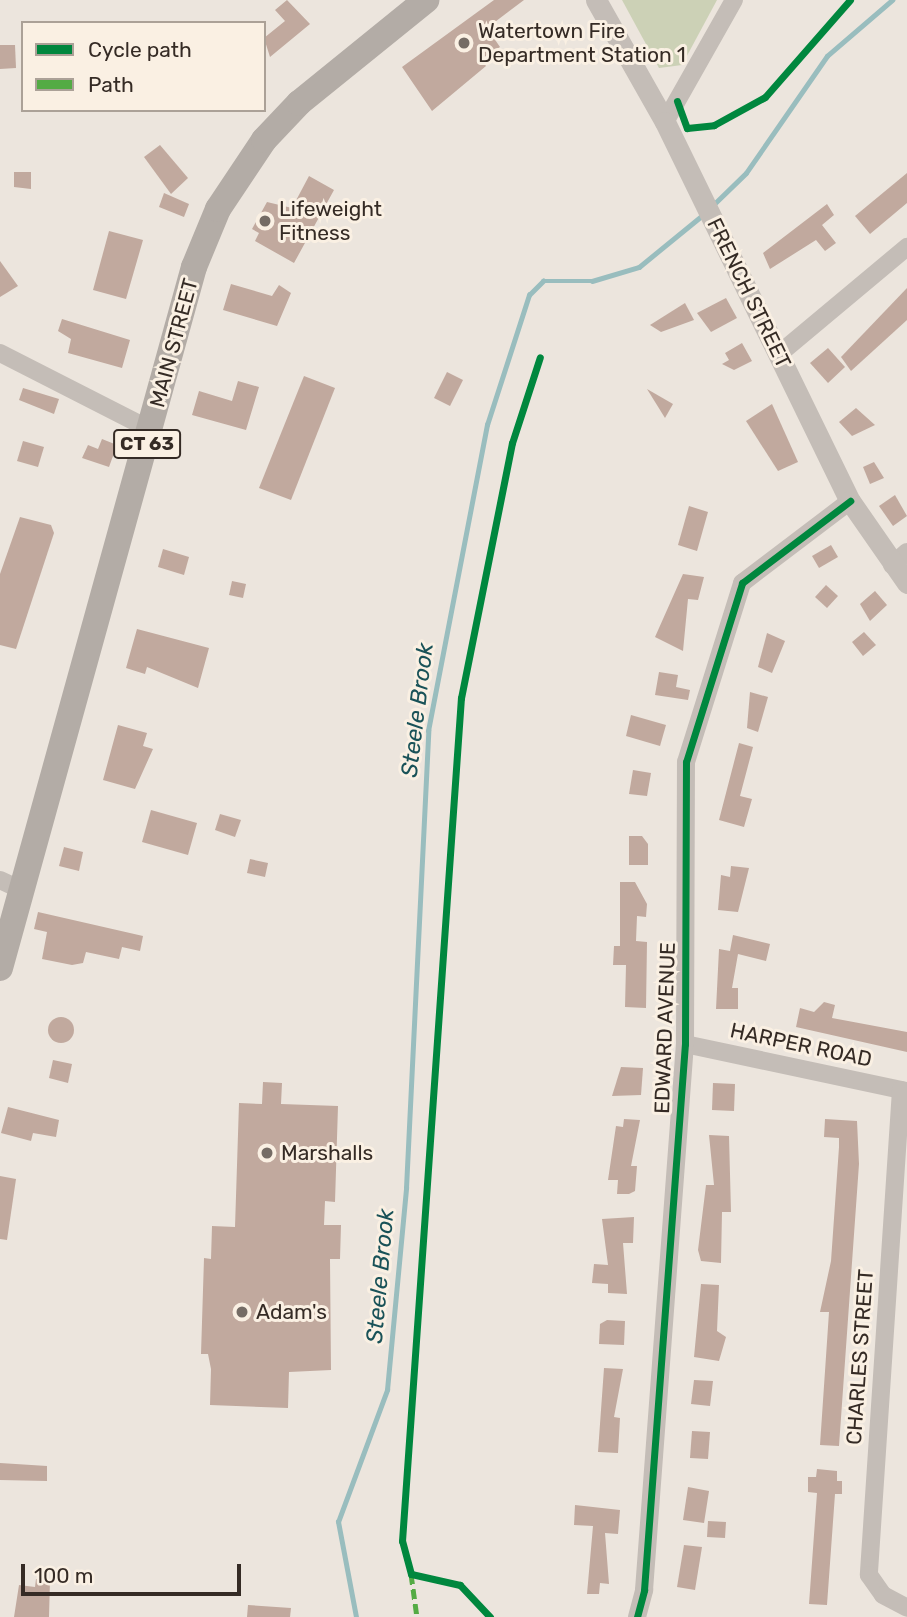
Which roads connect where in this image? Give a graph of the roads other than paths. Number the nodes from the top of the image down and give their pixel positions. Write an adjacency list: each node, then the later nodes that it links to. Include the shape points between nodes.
1 (426, 0): 8 (main road, MAIN STREET / CT 63, via 299,103 233,183 194,267)
2 (596, 0): 4 (street, FRENCH STREET)
3 (734, 0): 4 (street)
4 (665, 122): 7 (street, FRENCH STREET)
5 (907, 247): 7 (street)
6 (0, 353): 8 (street)
7 (779, 354): 9 (street, FRENCH STREET)
8 (150, 430): 12 (main road, MAIN STREET / CT 63)
9 (850, 501): 10 (street, FRENCH STREET); 14 (street, EDWARD AVENUE, via 742,583 728,621 686,762)
10 (899, 558): 11 (street, FRENCH STREET)
11 (907, 583)
12 (12, 886): 13 (main road, MAIN STREET / CT 63)
13 (0, 968)
14 (685, 1044): 15 (street, HARPER ROAD); 17 (street, EDWARD AVENUE)
15 (904, 1090): 16 (street, CHARLES STREET, via 869,1575 883,1595)
16 (907, 1608)
17 (637, 1617)

